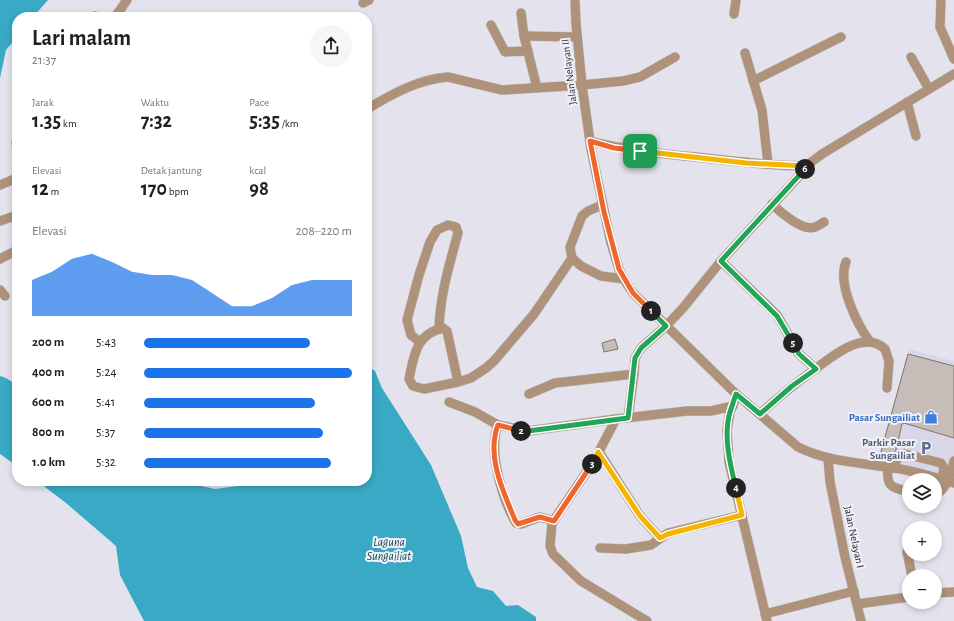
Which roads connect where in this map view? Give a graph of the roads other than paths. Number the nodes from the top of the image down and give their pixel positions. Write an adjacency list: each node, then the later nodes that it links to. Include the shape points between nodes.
1 (127, 0): 5 (street)
2 (575, 0): 10 (street, Jalan Nelayan II)
3 (736, 0): 7 (street)
4 (941, 0): 16 (street, via 940,27)
5 (119, 12)
6 (521, 13): 9 (street)
7 (734, 14)
8 (491, 25): 12 (street, via 505,52)
9 (524, 36): 10 (street); 12 (street)
10 (577, 37): 19 (street, Jalan Nelayan II)
11 (841, 37): 18 (street)
12 (528, 51): 20 (street)
13 (745, 53): 18 (street)
14 (911, 57): 21 (street)
15 (675, 58): 19 (street, via 640,77)
16 (954, 59)
17 (954, 74): 21 (street)
18 (753, 81): 26 (street, via 762,110)
19 (582, 85): 20 (street); 25 (street, Jalan Nelayan II)
20 (537, 88): 23 (street, via 498,90 448,77 419,82)
21 (928, 89): 22 (street)
22 (907, 102): 24 (street); 29 (street, via 822,154)
23 (372, 106)
24 (916, 136)
25 (591, 145): 27 (street); 33 (street, Jalan Nelayan II)
26 (767, 151): 27 (street); 28 (street)
27 (768, 164): 28 (street)
28 (786, 166): 29 (street)
29 (804, 170): 32 (street)
30 (12, 180): 31 (street)
31 (0, 185)
32 (772, 204): 36 (street, via 804,226 815,227); 40 (street)
33 (602, 205): 38 (street, via 582,216 570,247); 42 (street, Jalan Nelayan II)
34 (12, 216): 35 (street)
35 (0, 220)
36 (824, 222)
37 (12, 253): 39 (street)
38 (572, 258): 42 (street, via 581,266 601,276); 49 (street, via 534,314 494,361 471,378)
39 (0, 259)
40 (721, 261): 43 (street); 47 (street, via 777,316 799,354)
41 (846, 262): 46 (street, via 843,275 851,309)
42 (624, 279): 43 (street, Jalan Nelayan II, via 633,293)
43 (666, 326): 48 (street, via 641,348 635,358); 52 (street, Jalan Nelayan II)
44 (438, 329): 45 (street, via 430,332); 45 (street, via 444,283 458,233 456,227 451,225 437,230 430,242 406,320 410,335); 49 (street, via 445,329 448,333)
45 (420, 342): 49 (street, via 410,376 411,383 415,387 424,388)
46 (870, 342): 47 (street, via 845,348); 50 (street, via 886,349 889,361)
47 (816, 369): 55 (street)
48 (634, 374): 51 (street, via 555,383); 56 (street)
49 (458, 382)
50 (887, 388)
51 (529, 394)
52 (736, 394): 54 (street); 55 (street, Jalan Nelayan II)
53 (449, 402): 58 (street)
54 (733, 406): 56 (street, via 711,411); 66 (street, via 727,430 729,457)
55 (760, 414): 60 (street, Jalan Nelayan II, via 798,447)
56 (628, 418): 57 (street)
57 (616, 419): 58 (street, via 528,431); 59 (street)
58 (498, 425): 67 (street, via 494,452 496,470 516,523 521,524 540,517)
59 (598, 452): 67 (street); 68 (street, via 647,525)
60 (828, 458): 62 (street, Jalan Nelayan II); 70 (street, Jalan Nelayan I, via 828,472)
61 (954, 462): 63 (street)
62 (891, 467): 63 (street, Jalan Nelayan II); 63 (street, via 899,455 905,454 941,463); 64 (street, via 887,478 890,485)
63 (948, 481): 65 (street)
64 (902, 490)
65 (942, 490)
66 (742, 515): 68 (street); 75 (street)
67 (552, 526): 76 (street, via 551,550 581,581)
68 (660, 538): 69 (street, via 651,545 626,549)
69 (600, 548)
70 (854, 591): 74 (street, Jalan Nelayan I); 75 (street)
71 (954, 592): 72 (street)
72 (942, 593)
73 (902, 598): 74 (street)
74 (857, 604): 77 (street, Jalan Nelayan I)
75 (766, 617)
76 (647, 621)
77 (861, 621)

